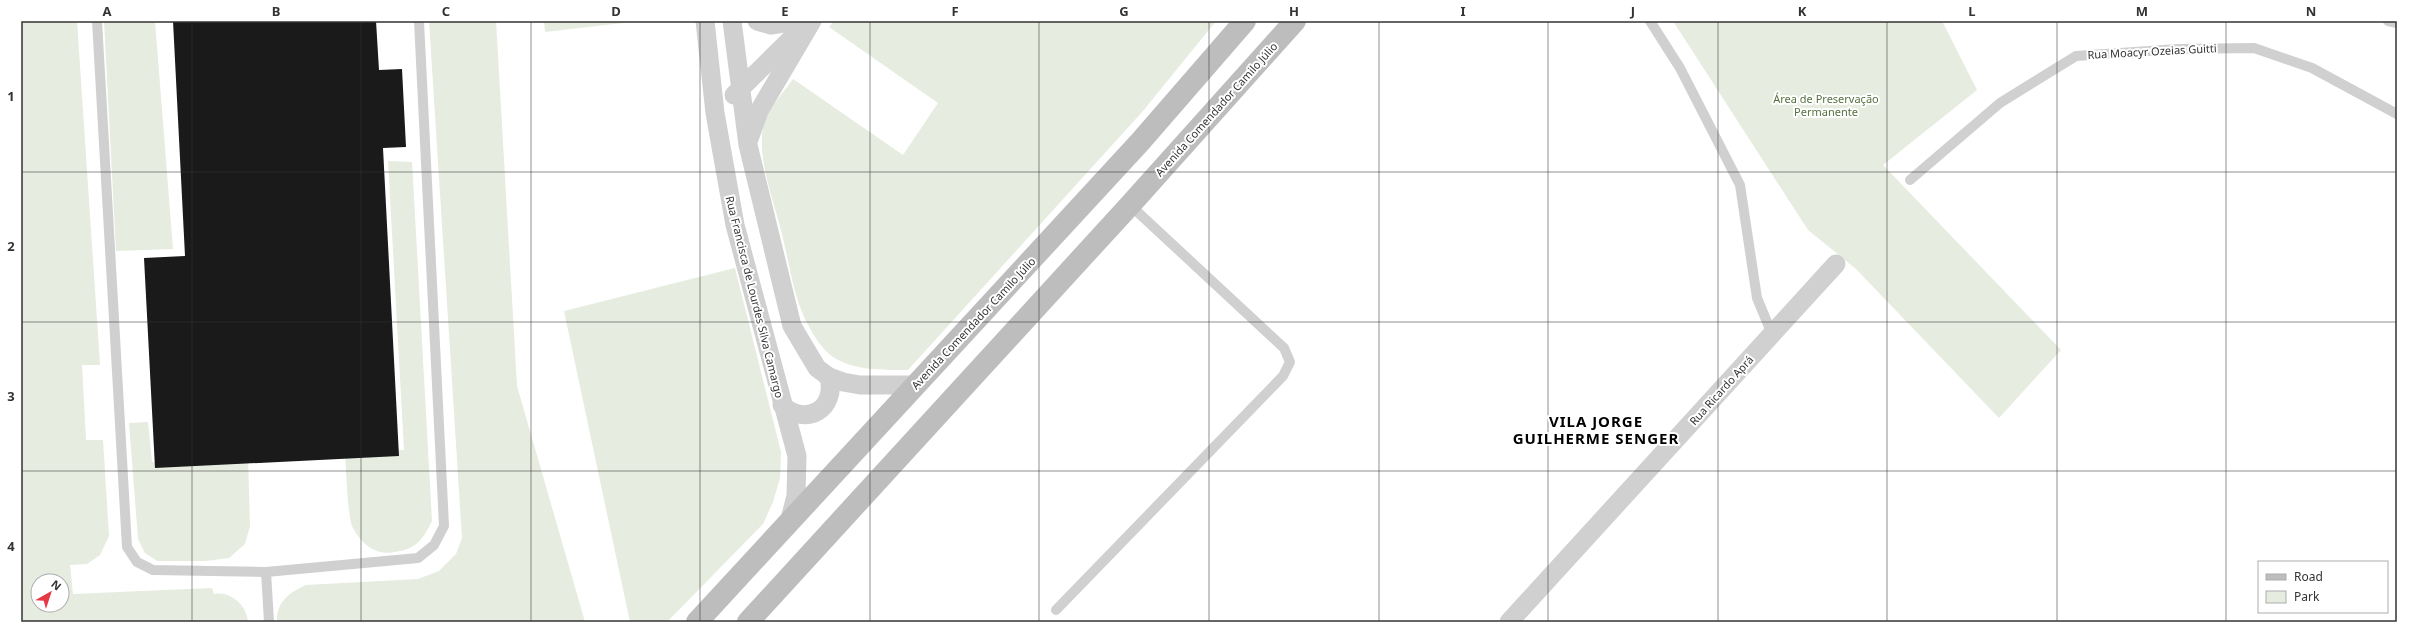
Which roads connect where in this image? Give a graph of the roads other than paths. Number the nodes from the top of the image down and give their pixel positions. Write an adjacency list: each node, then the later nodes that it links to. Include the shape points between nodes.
1 (97, 21): 27 (lane, via 127,547 138,562 153,570)
2 (419, 21): 27 (lane, via 444,526 434,545 418,558)
3 (704, 21): 16 (street, Rua Francisca de Lourdes Silva Camargo)
4 (732, 21): 13 (street)
5 (757, 21): 6 (street, via 771,25)
6 (797, 21)
7 (811, 21): 13 (street); 14 (street)
8 (1245, 21): 24 (main road, Avenida Comendador Camilo Júlio, via 1140,142)
9 (1295, 21): 20 (main road, Avenida Comendador Camilo Júlio)
10 (1650, 21): 22 (lane, via 1680,68 1740,185 1757,298)
11 (2388, 21): 12 (lane)
12 (2397, 23)
13 (740, 89): 16 (street); 17 (street)
14 (764, 101): 17 (street); 18 (street)
15 (2397, 114): 19 (lane, Rua Moacyr Ozeias Guitti, via 2312,68 2254,48 2178,48 2076,56 2000,103)
16 (715, 115): 17 (street, via 721,124 727,127); 25 (street, Rua Francisca de Lourdes Silva Camargo, via 735,225)
17 (744, 120): 18 (street)
18 (748, 144): 23 (street, via 792,326 817,368)
19 (1910, 180)
20 (1130, 205): 28 (lane, via 1284,348 1290,362 1283,376); 31 (main road, Avenida Comendador Camilo Júlio)
21 (1836, 264): 22 (street, Rua Ricardo Aprá)
22 (1772, 334): 32 (street, Rua Ricardo Aprá)
23 (829, 376): 24 (street, via 860,385); 25 (street, Rua Francisca de Lourdes Silva Camargo, via 831,393 826,405 817,412 808,415 791,413)
24 (916, 385): 26 (main road, Avenida Comendador Camilo Júlio)
25 (782, 405): 26 (street, Rua Francisca de Lourdes Silva Camargo, via 797,467 796,496)
26 (788, 523): 30 (main road, Avenida Comendador Camilo Júlio)
27 (266, 572): 29 (lane)
28 (1056, 610)
29 (269, 622)
30 (697, 622)
31 (748, 622)
32 (1509, 622)

